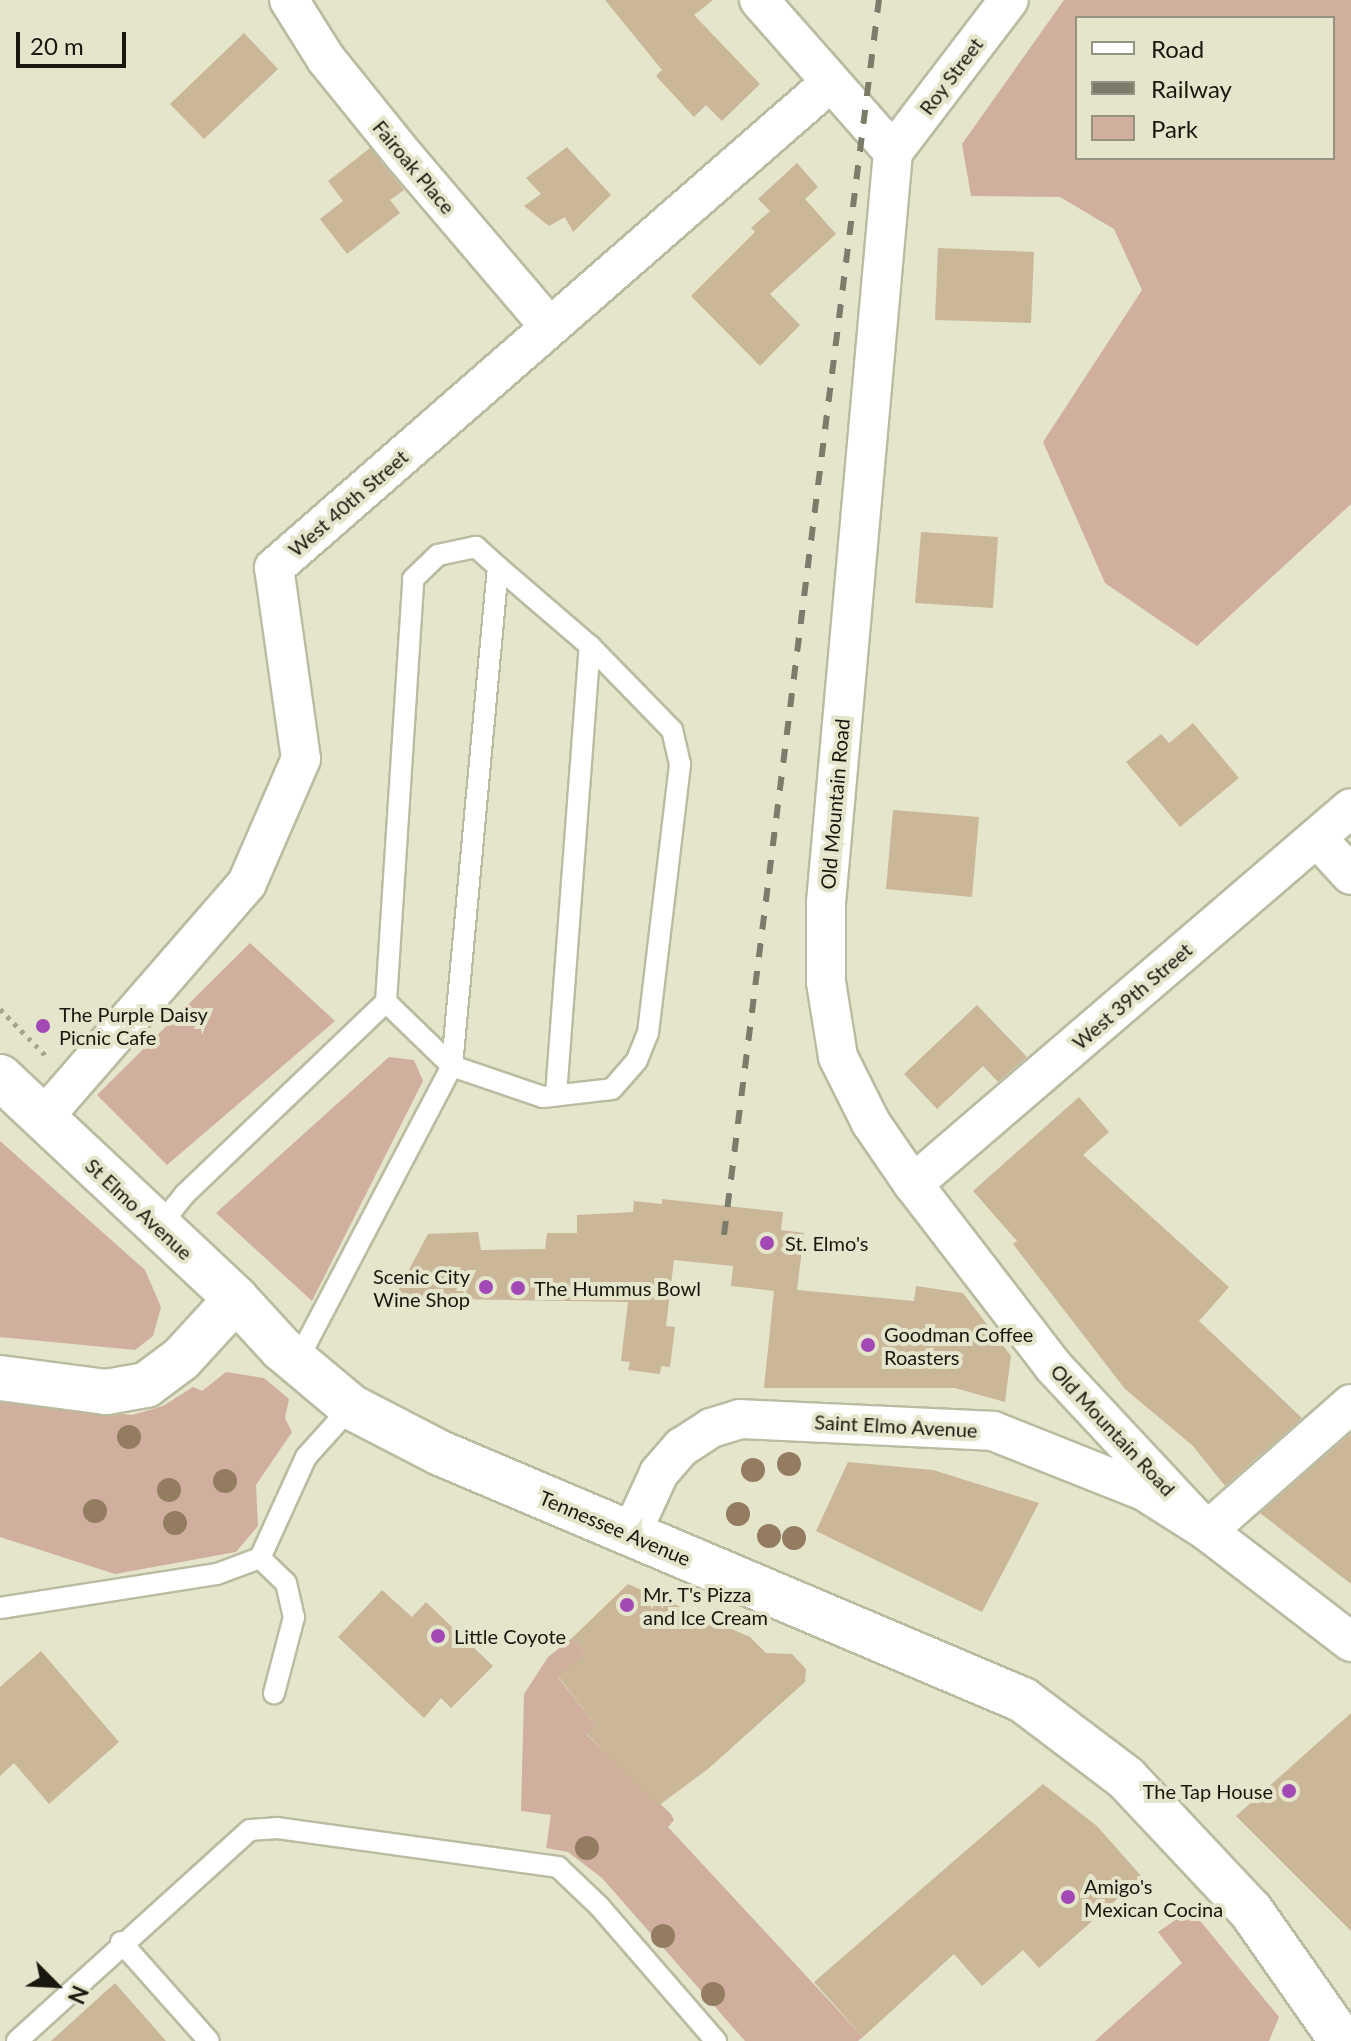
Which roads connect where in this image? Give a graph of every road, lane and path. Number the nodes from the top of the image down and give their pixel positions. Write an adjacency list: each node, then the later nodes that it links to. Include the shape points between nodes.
1 (289, 0): 6 (street, Fairoak Place, via 326,59)
2 (759, 0): 4 (street)
3 (1009, 0): 5 (street, Roy Street)
4 (831, 82): 5 (street); 6 (street, West 40th Street)
5 (893, 152): 17 (street, Old Mountain Road, via 826,902 826,982 838,1057 871,1123)
6 (549, 326): 16 (street, West 40th Street, via 274,568 301,759 247,883)
7 (498, 567): 8 (lane); 12 (lane, via 476,547 438,555 413,579); 13 (lane)
8 (590, 646): 15 (lane); 15 (lane, via 672,730 680,764 648,1033 637,1060 612,1089)
9 (1351, 808): 10 (street, West 39th Street)
10 (1317, 838): 11 (street); 17 (street, West 39th Street)
11 (1351, 875)
12 (386, 1002): 13 (lane); 18 (lane, via 185,1194)
13 (452, 1066): 15 (lane, via 543,1097); 20 (lane)
14 (2, 1082): 16 (main road, St Elmo Avenue)
15 (556, 1095)
16 (43, 1118): 18 (main road, St Elmo Avenue)
17 (913, 1184): 24 (street, Old Mountain Road, via 1053,1366)
18 (158, 1228): 19 (main road, St Elmo Avenue)
19 (236, 1299): 20 (main road, Tennessee Avenue); 21 (main road, via 181,1359 146,1385 106,1392)
20 (297, 1361): 23 (main road, Tennessee Avenue)
21 (0, 1378)
22 (1351, 1404): 24 (street)
23 (351, 1407): 25 (main road, Tennessee Avenue, via 440,1453); 26 (lane, via 306,1457)
24 (1207, 1531): 25 (street, Saint Elmo Avenue, via 1144,1491 993,1431 740,1419 711,1428 682,1447 659,1473); 28 (street, Saint Elmo Avenue)
25 (631, 1534): 31 (main road, Tennessee Avenue, via 1023,1700 1126,1778 1251,1911)
26 (260, 1558): 27 (lane, via 217,1574); 29 (lane, via 286,1583 294,1617)
27 (0, 1608)
28 (1351, 1642)
29 (274, 1693)
30 (121, 1942): 32 (lane); 33 (lane); 34 (lane, via 250,1830 277,1828 522,1859 558,1867 583,1888)
31 (1341, 2034)
32 (17, 2041)
33 (209, 2041)
34 (716, 2041)

